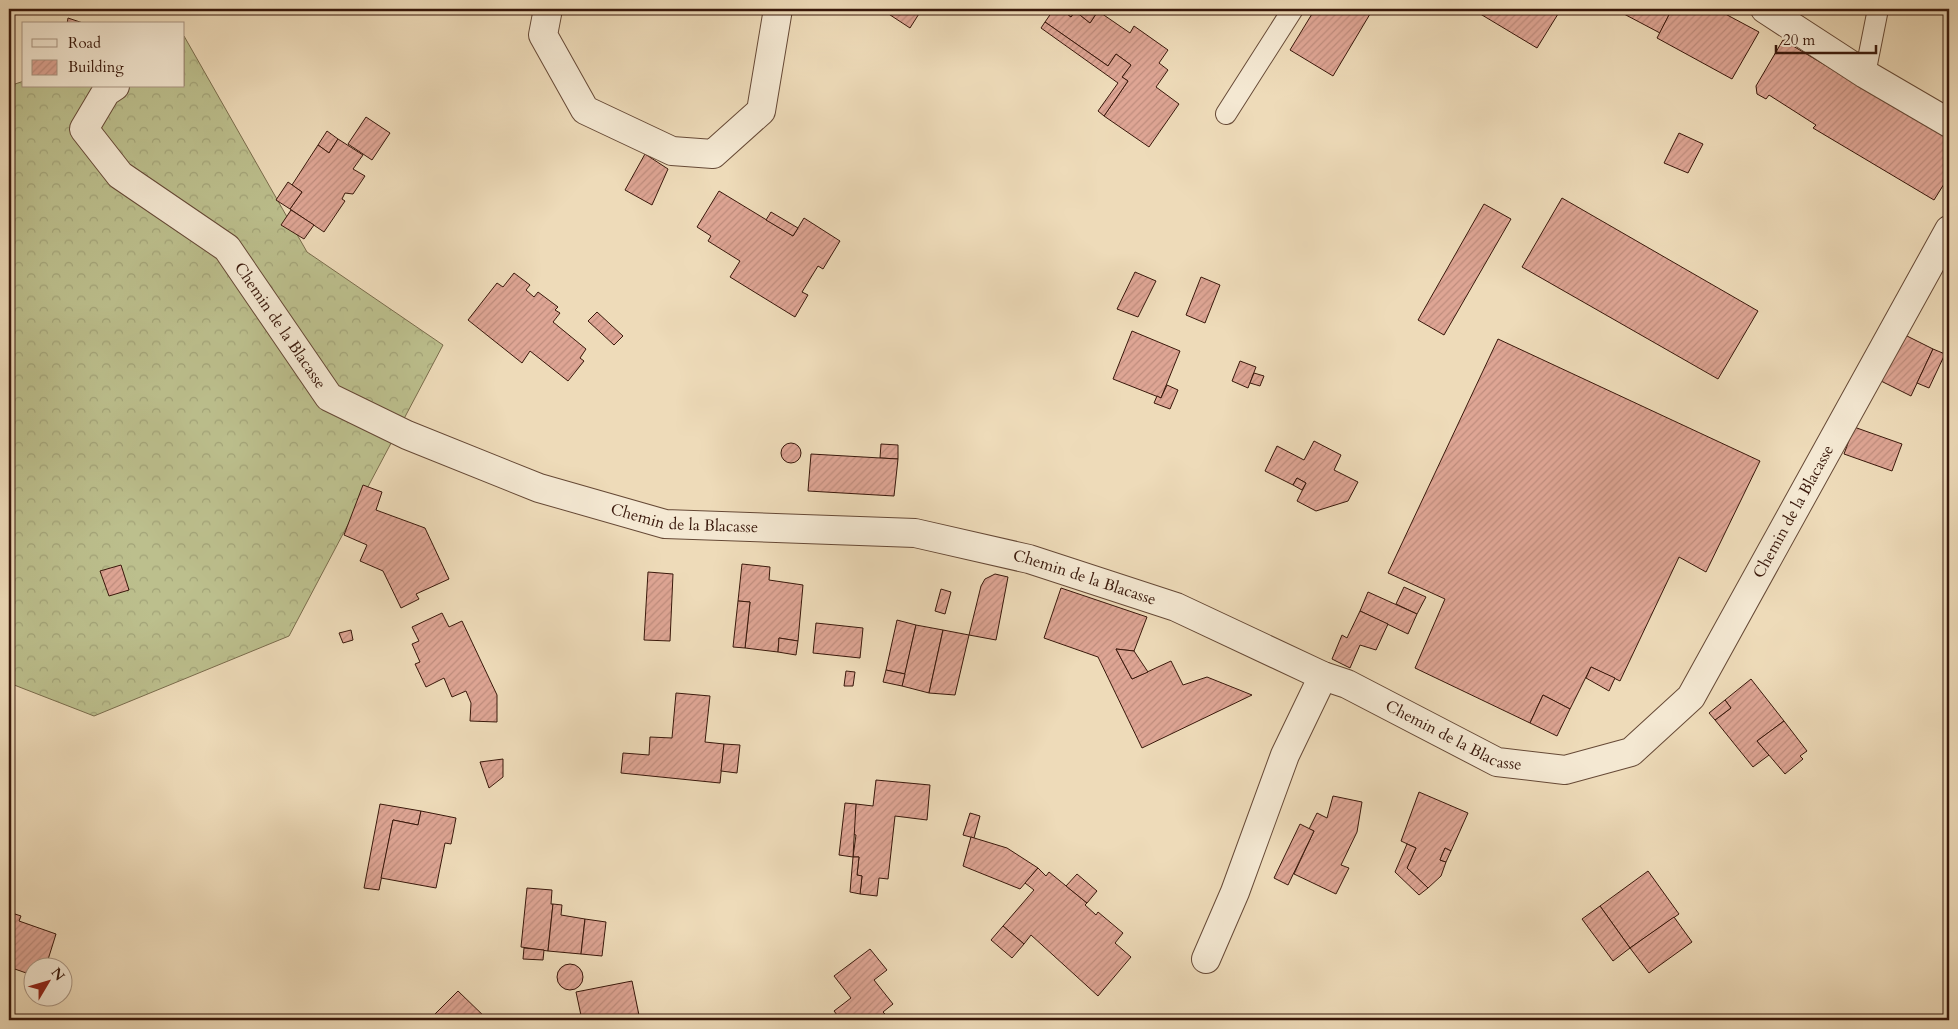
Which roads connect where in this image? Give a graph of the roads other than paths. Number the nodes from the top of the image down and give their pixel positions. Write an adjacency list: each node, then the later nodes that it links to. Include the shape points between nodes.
1 (548, 9): 2 (street, via 543,35 585,110 672,151 713,154 761,111)
2 (778, 9)
3 (1293, 9): 8 (lane)
4 (1765, 9): 6 (street)
5 (1878, 9): 6 (lane)
6 (1865, 74): 9 (street)
7 (111, 88): 11 (street, Chemin de la Blacasse, via 84,129 120,175 226,248 329,397 407,435 539,488 665,524 915,533 1029,559 1176,606)
8 (1226, 114)
9 (1949, 123)
10 (1949, 230): 11 (street, Chemin de la Blacasse, via 1691,697 1631,752 1565,770 1497,762 1347,684)
11 (1323, 676): 12 (street, via 1285,755 1235,892)
12 (1206, 959)

